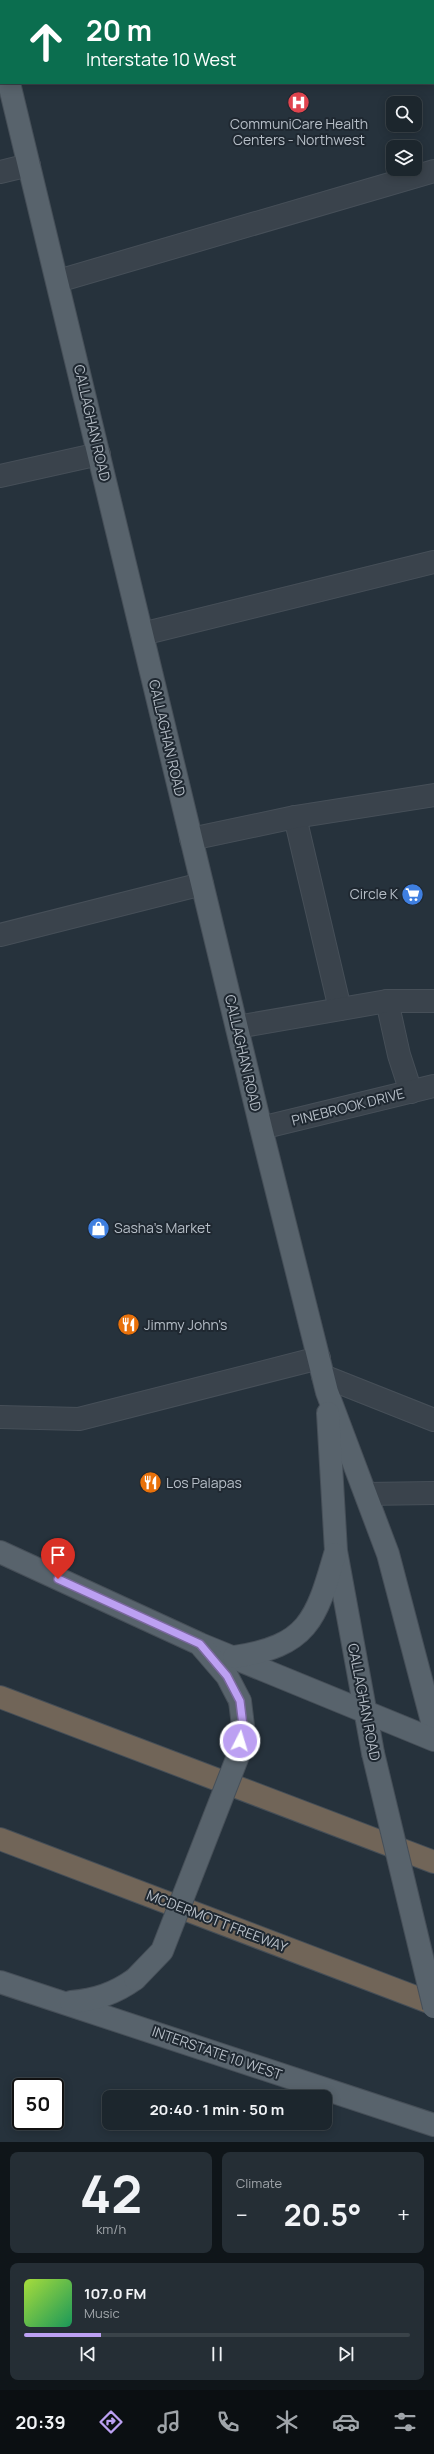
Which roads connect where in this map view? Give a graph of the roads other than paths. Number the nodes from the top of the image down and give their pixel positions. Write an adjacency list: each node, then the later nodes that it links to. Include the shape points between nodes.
1 (9, 84): 2 (main road, CALLAGHAN ROAD)
2 (29, 165): 4 (street); 5 (main road, CALLAGHAN ROAD)
3 (434, 171): 5 (street)
4 (0, 172)
5 (58, 281): 6 (main road, CALLAGHAN ROAD)
6 (99, 454): 7 (street); 9 (main road, CALLAGHAN ROAD)
7 (0, 476)
8 (434, 562): 9 (street)
9 (142, 634): 12 (main road, CALLAGHAN ROAD)
10 (434, 795): 11 (street)
11 (295, 817): 12 (street); 17 (street)
12 (191, 838): 13 (main road, CALLAGHAN ROAD)
13 (202, 884): 14 (street); 18 (main road, CALLAGHAN ROAD)
14 (0, 935)
15 (387, 1001): 16 (street); 17 (street); 20 (street, via 399,1055)
16 (434, 1001)
17 (340, 1009): 18 (street)
18 (237, 1027): 21 (main road, CALLAGHAN ROAD)
19 (434, 1086): 20 (street, PINEBROOK DRIVE)
20 (411, 1092): 21 (street, PINEBROOK DRIVE)
21 (261, 1128): 22 (main road, CALLAGHAN ROAD)
22 (323, 1376): 23 (street, via 79,1419); 24 (street); 26 (main road, CALLAGHAN ROAD); 27 (main road, CALLAGHAN ROAD)
23 (0, 1418)
24 (434, 1420)
25 (434, 1493): 26 (street)
26 (366, 1494): 33 (main road, CALLAGHAN ROAD, via 388,1554)
27 (336, 1551): 30 (main road, via 318,1608 305,1627 287,1642 271,1650); 32 (main road, CALLAGHAN ROAD)
28 (0, 1552): 29 (main road)
29 (200, 1644): 30 (main road); 38 (main road, bridge, via 227,1676 240,1701 243,1726 238,1756 162,1951 135,1979 106,1995 91,2000)
30 (234, 1657): 32 (main road)
31 (0, 1697): 36 (highway)
32 (366, 1712): 34 (main road); 39 (main road, CALLAGHAN ROAD, bridge, via 373,1753)
33 (434, 1729)
34 (434, 1740)
35 (0, 1839): 39 (highway, MCDERMOTT FREEWAY)
36 (434, 1862)
37 (0, 1982): 38 (main road, INTERSTATE 10 WEST)
38 (65, 2002): 40 (main road, INTERSTATE 10 WEST)
39 (434, 2006)
40 (434, 2125)

